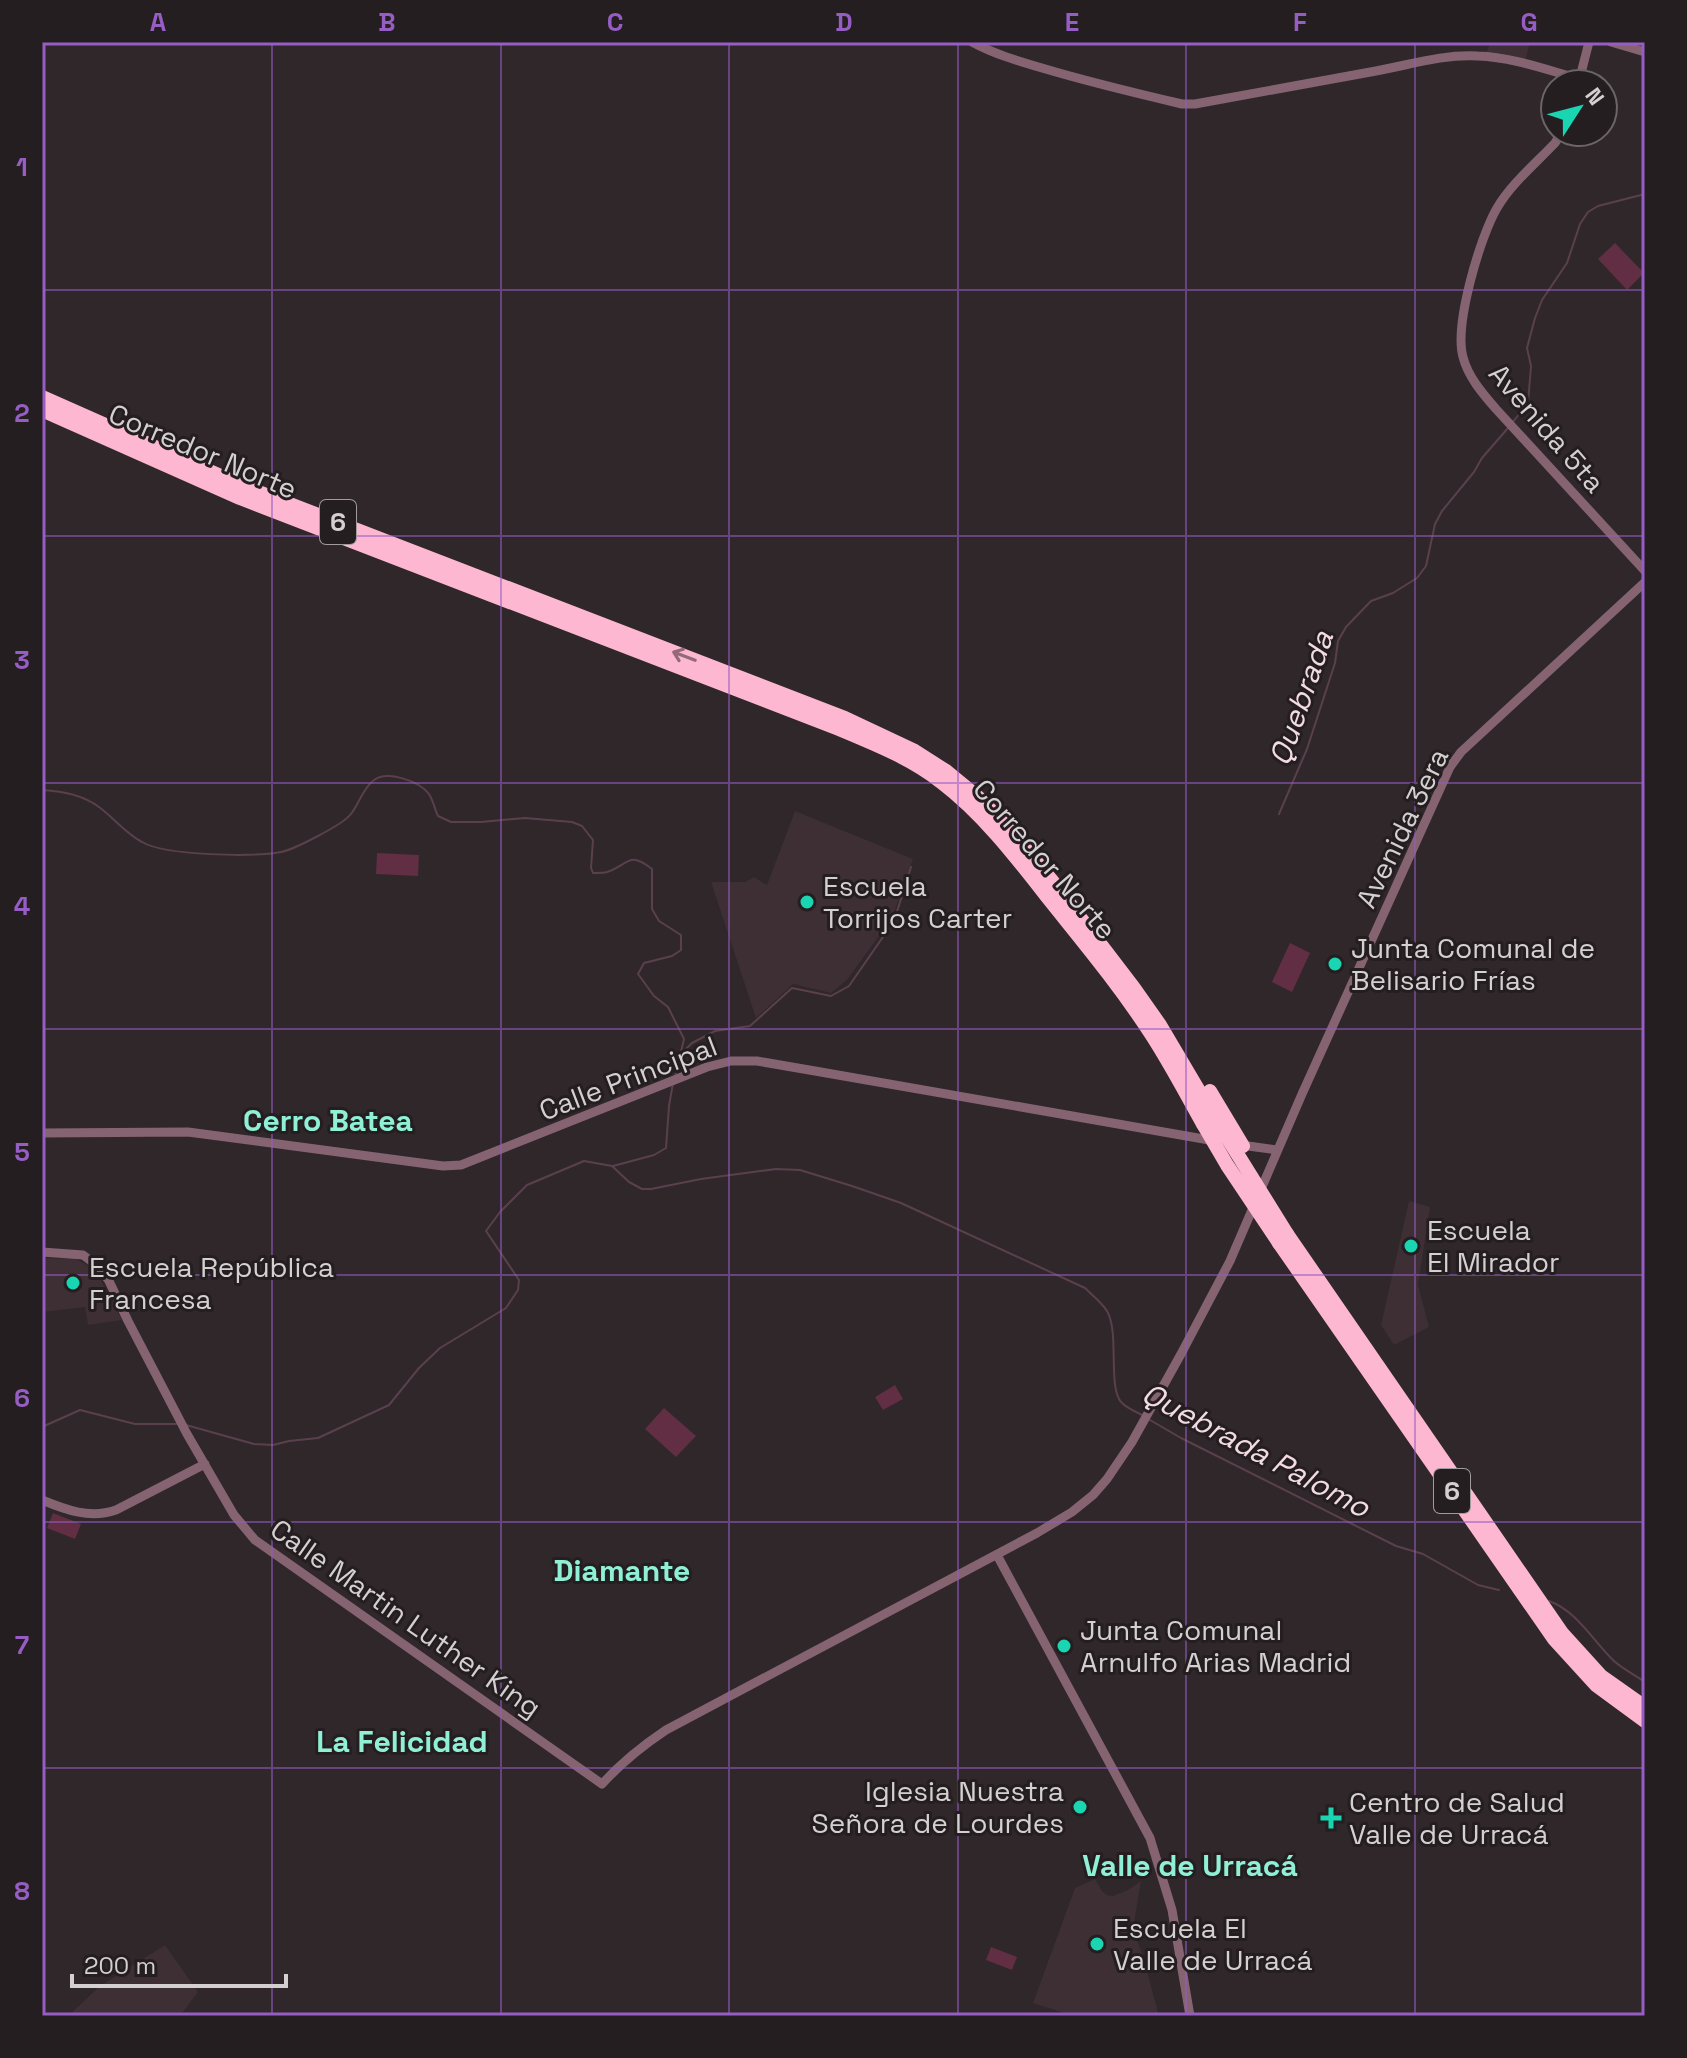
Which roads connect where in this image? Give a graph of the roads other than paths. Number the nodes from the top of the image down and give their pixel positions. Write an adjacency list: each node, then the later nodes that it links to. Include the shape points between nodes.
1 (972, 42): 6 (street, via 1104,87 1182,104 1426,60 1498,58)
2 (1589, 42): 5 (street)
3 (1611, 42): 4 (street)
4 (1645, 52)
5 (1582, 68)
6 (1539, 70)
7 (1550, 148): 11 (street, Avenida 5ta, via 1497,207 1477,257 1462,324 1462,355 1478,388)
8 (42, 397): 10 (highway, Corredor Norte / 6)
9 (42, 410): 10 (highway, Corredor Norte / 6)
10 (84, 422): 13 (highway, Corredor Norte / 6)
11 (1645, 571)
12 (1645, 582): 18 (street, Avenida 3era, via 1450,767)
13 (620, 638): 14 (highway, Corredor Norte / 6, via 909,760 942,782); 14 (highway, Corredor Norte / 6, one-way to 13, via 980,799 913,750 845,718)
14 (1051, 883): 15 (highway, Corredor Norte / 6); 15 (highway)
15 (1122, 974): 17 (highway, via 1177,1035); 19 (highway, Corredor Norte / 6, bridge, via 1160,1025 1209,1121 1262,1196)
16 (42, 1133): 17 (street, Calle Principal, via 188,1132 461,1165 707,1067 757,1061)
17 (1243, 1146): 18 (street, Calle Principal)
18 (1277, 1150): 23 (street, Avenida 3era, via 1230,1261 1141,1427 1107,1479 1072,1512)
19 (1283, 1238): 24 (highway, Corredor Norte / 6, via 1562,1633 1601,1676); 25 (highway, Corredor Norte / 6, via 1554,1639 1596,1685)
20 (42, 1252): 21 (street, Calle Martin Luther King, via 83,1255 99,1267)
21 (205, 1464): 22 (street, via 104,1514 75,1512); 26 (street, Calle Martin Luther King, via 255,1540)
22 (42, 1500)
23 (997, 1555): 26 (street, Avenida 3era, via 666,1730); 27 (street, via 1150,1838 1172,1910)
24 (1645, 1707)
25 (1645, 1721)
26 (602, 1784)
27 (1190, 2016)

